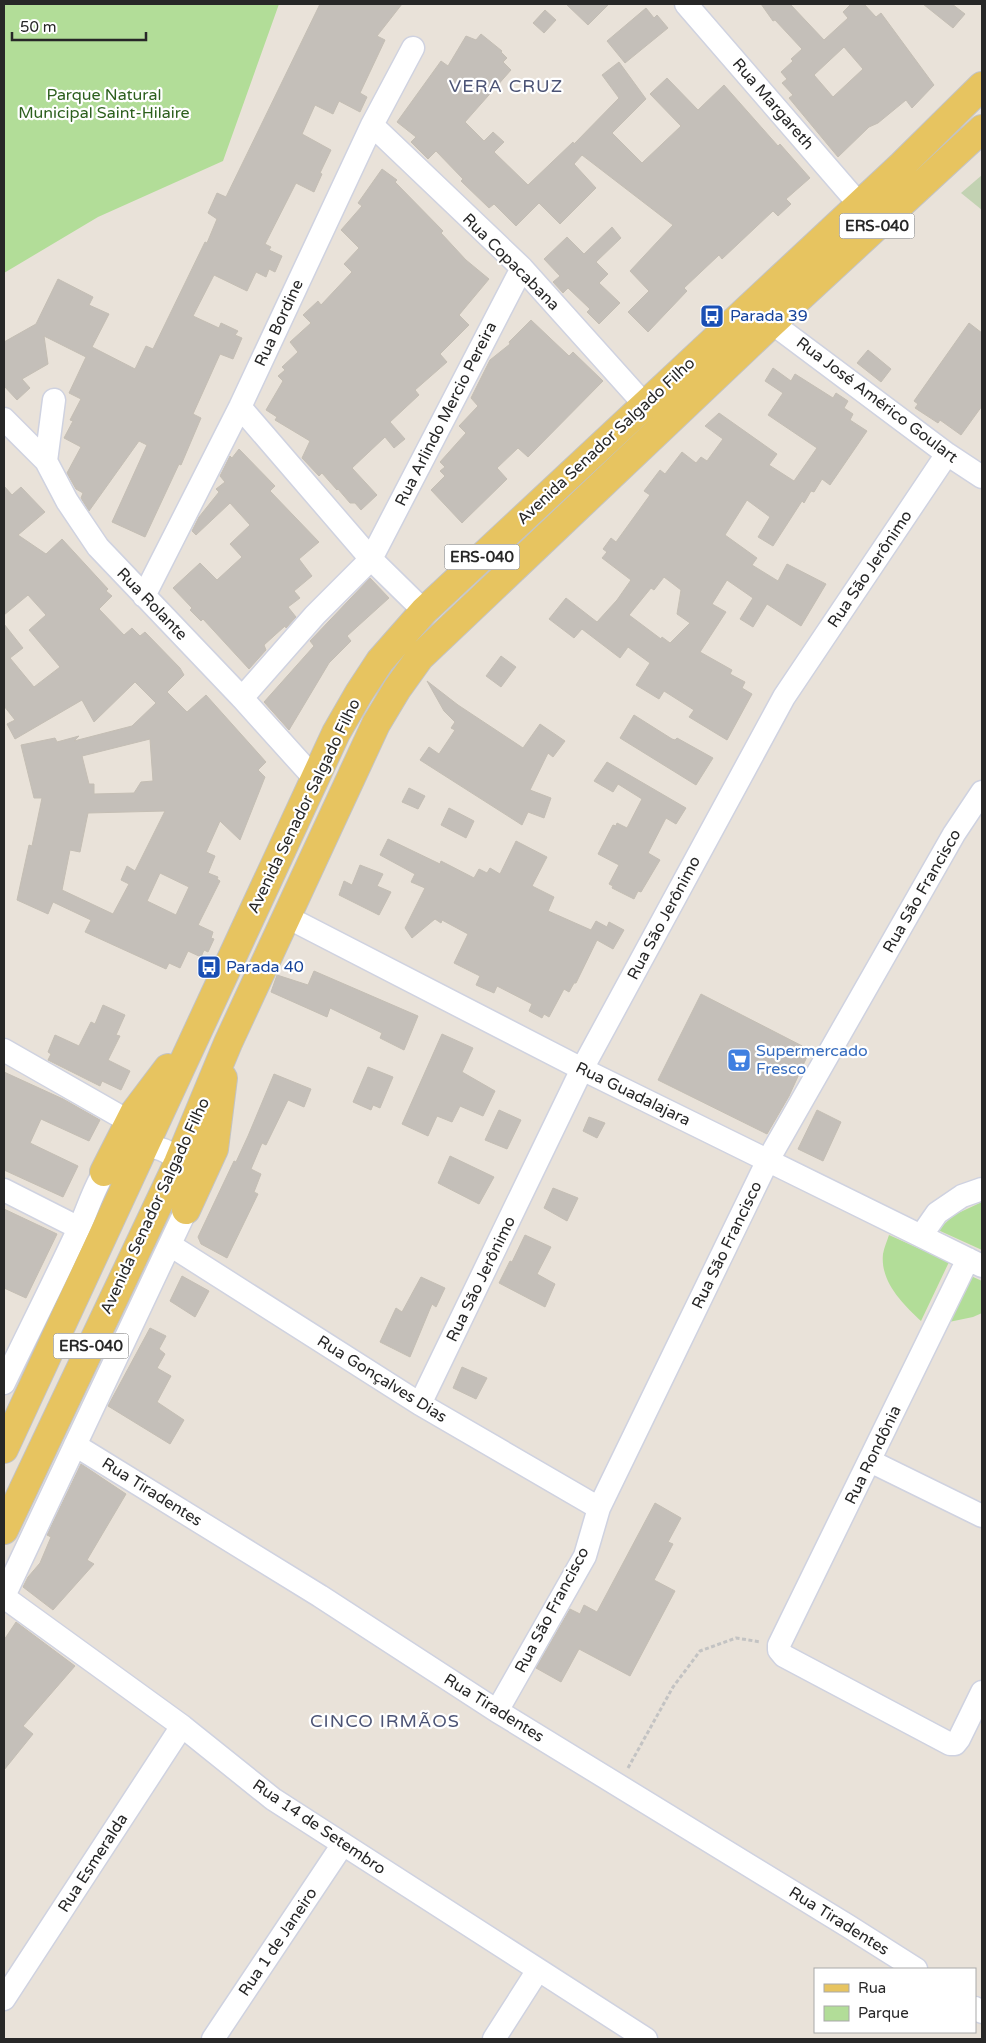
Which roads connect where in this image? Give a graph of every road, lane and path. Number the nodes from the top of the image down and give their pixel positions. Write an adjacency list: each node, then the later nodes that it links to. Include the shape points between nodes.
1 (686, 4): 6 (street, Rua Margareth)
2 (413, 48): 4 (street, Rua Bordine)
3 (982, 86): 6 (main road, Avenida Senador Salgado Filho / ERS-040)
4 (372, 126): 7 (street, Rua Copacabana); 11 (street, Rua Bordine)
5 (980, 134): 8 (main road, Avenida Senador Salgado Filho / ERS-040)
6 (859, 204): 10 (main road, Avenida Senador Salgado Filho / ERS-040)
7 (522, 268): 10 (street, Rua Copacabana); 16 (street, Rua Arlindo Mercio Pereira)
8 (772, 323): 13 (street, Rua José Américo Goulart); 22 (main road, Avenida Senador Salgado Filho / ERS-040, via 420,657 376,724)
9 (54, 400): 14 (street)
10 (644, 405): 18 (main road, Avenida Senador Salgado Filho / ERS-040)
11 (240, 408): 16 (street); 17 (street, Rua Bordine)
12 (4, 419): 14 (street, Rua Rolante)
13 (947, 454): 15 (street, Rua José Américo Goulart); 26 (street, Rua São Jerônimo, via 784,696)
14 (46, 461): 17 (street, Rua Rolante, via 67,501 98,547)
15 (982, 477)
16 (371, 559): 18 (street); 19 (street, Rua Arlindo Mercio Pereira, via 315,615)
17 (144, 596): 19 (street, Rua Rolante)
18 (424, 612): 20 (main road, Avenida Senador Salgado Filho / ERS-040, via 380,661 359,693)
19 (242, 698): 20 (street, Rua Rolante)
20 (315, 779): 23 (main road, Avenida Senador Salgado Filho / ERS-040)
21 (982, 792): 29 (street, Rua São Francisco, via 954,834)
22 (287, 917): 24 (main road, Avenida Senador Salgado Filho / ERS-040); 26 (street, Rua Guadalajara)
23 (198, 1029): 27 (main road, Avenida Senador Salgado Filho); 28 (main road, Avenida Senador Salgado Filho / ERS-040)
24 (228, 1043): 30 (main road, Avenida Senador Salgado Filho / ERS-040); 34 (main road, Avenida Senador Salgado Filho, via 214,1149)
25 (4, 1050): 27 (street)
26 (582, 1069): 29 (street, Rua Guadalajara); 40 (street, Rua São Jerônimo)
27 (130, 1122): 31 (main road, Avenida Senador Salgado Filho)
28 (145, 1148): 30 (street, via 164,1150); 31 (street, via 133,1148 120,1155); 42 (main road, Avenida Senador Salgado Filho / ERS-040)
29 (768, 1160): 36 (street, Rua Guadalajara); 44 (street, Rua São Francisco)
30 (178, 1163): 34 (street, via 188,1191); 46 (main road, Avenida Senador Salgado Filho / ERS-040)
31 (104, 1172): 35 (street, Avenida Senador Salgado Filho)
32 (982, 1189): 36 (street, via 962,1196 937,1213)
33 (4, 1190): 35 (street)
34 (186, 1210): 37 (street, Avenida Senador Salgado Filho)
35 (79, 1228): 39 (street, Avenida Senador Salgado Filho)
36 (921, 1236): 38 (street, Rua Guadalajara)
37 (170, 1246): 40 (street, Rua Gonçalves Dias); 41 (street, Avenida Senador Salgado Filho)
38 (975, 1263): 43 (street, Rua Rondônia)
39 (4, 1383)
40 (420, 1404): 44 (street, Rua Gonçalves Dias)
41 (75, 1445): 47 (street, Avenida Senador Salgado Filho); 50 (street, Rua Tiradentes, via 320,1596)
42 (4, 1448)
43 (870, 1461): 45 (street); 48 (street, Rua Rondônia)
44 (598, 1508): 50 (street, Rua São Francisco, via 585,1556)
45 (982, 1516)
46 (4, 1530)
47 (4, 1596): 51 (street, Rua 14 de Setembro)
48 (779, 1648): 49 (street, via 784,1656 950,1744 955,1744 959,1738); 52 (path, via 736,1638 700,1651 673,1687)
49 (982, 1692)
50 (497, 1711): 52 (street, Rua Tiradentes)
51 (182, 1726): 53 (street, Rua 14 de Setembro, via 272,1799); 56 (street, Rua Esmeralda)
52 (618, 1785): 54 (street, Rua Tiradentes)
53 (343, 1844): 55 (street, Rua 14 de Setembro); 57 (street, Rua 1 de Janeiro)
54 (914, 1968)
55 (538, 1970): 58 (street); 59 (street, Rua 14 de Setembro)
56 (4, 1999)
57 (213, 2039)
58 (494, 2039)
59 (646, 2039)

